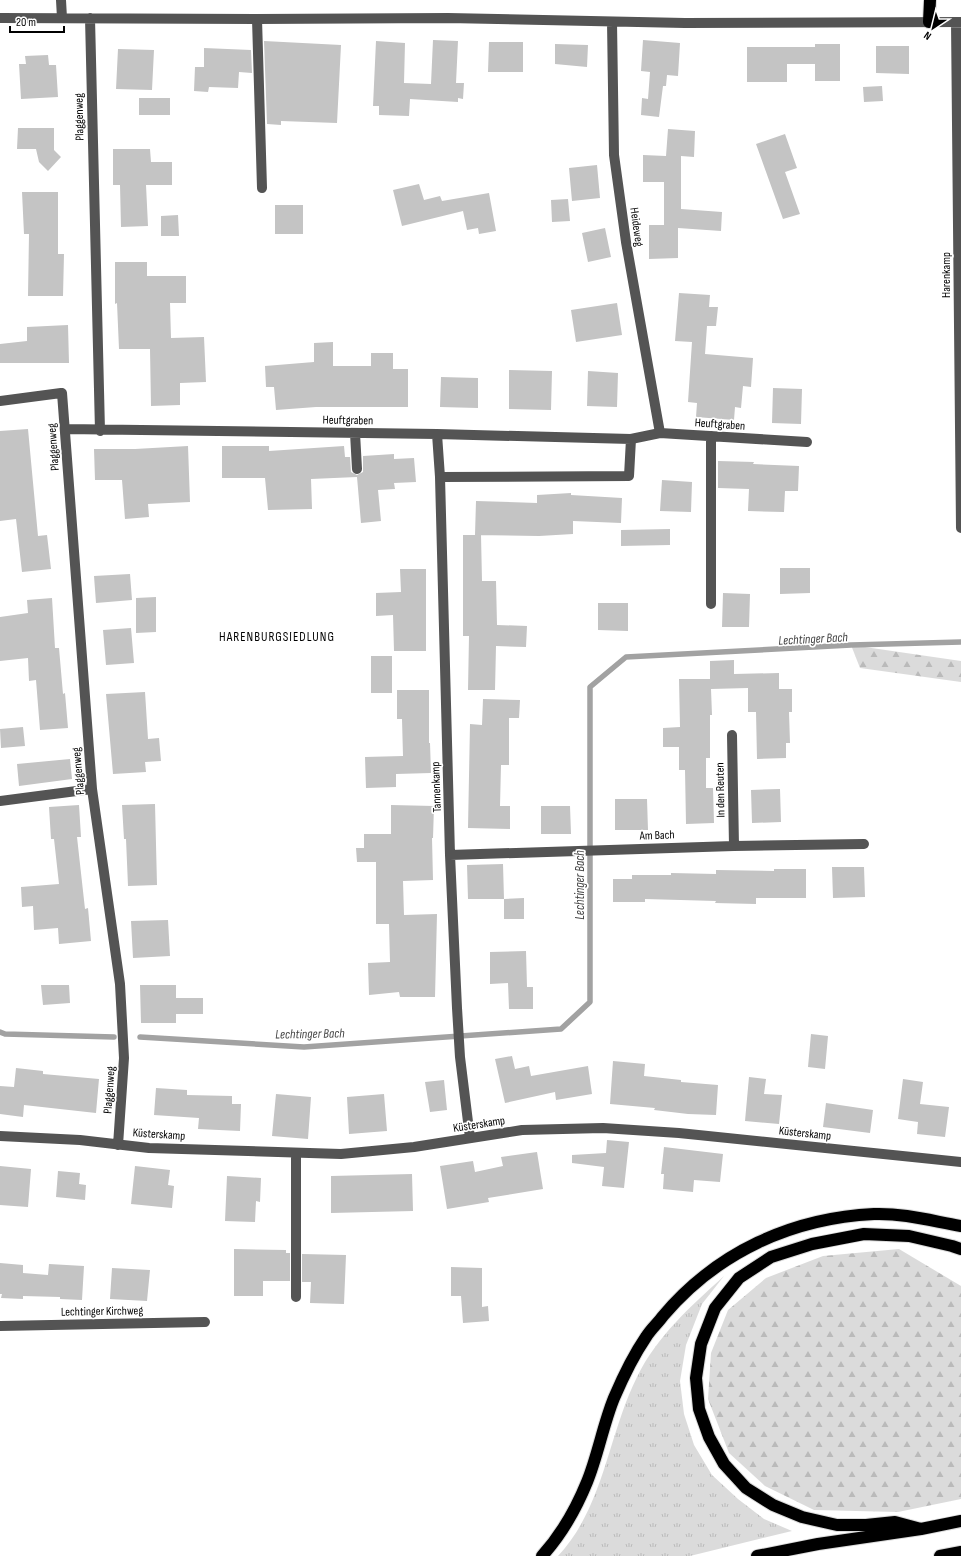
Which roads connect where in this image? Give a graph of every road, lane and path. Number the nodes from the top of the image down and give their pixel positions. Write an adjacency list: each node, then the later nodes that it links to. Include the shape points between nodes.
1 (61, 0): 4 (street)
2 (930, 0): 8 (highway)
3 (0, 18): 4 (street)
4 (62, 18): 5 (street)
5 (90, 18): 6 (street); 13 (street, Plaggenweg)
6 (257, 19): 7 (street, via 448,18); 10 (street)
7 (612, 22): 8 (street); 15 (street, Heideweg, via 614,154)
8 (930, 22): 9 (street)
9 (959, 22): 22 (street, Harenkamp)
10 (262, 188)
11 (0, 401): 12 (street, Plaggenweg, via 62,393)
12 (65, 429): 13 (street, Heuftgraben); 25 (street, Plaggenweg)
13 (100, 431): 14 (street, Heuftgraben)
14 (355, 433): 16 (street, Heuftgraben); 20 (street)
15 (660, 433): 17 (street, Heuftgraben); 18 (street, Heuftgraben)
16 (437, 434): 18 (street, Heuftgraben); 21 (street, Tannenkamp)
17 (711, 436): 19 (street, Heuftgraben); 23 (street)
18 (631, 439): 21 (street, via 629,476)
19 (807, 442)
20 (357, 469)
21 (440, 477): 29 (street, Tannenkamp)
22 (961, 528)
23 (711, 604)
24 (732, 735): 28 (street, In den Reuten)
25 (92, 789): 26 (street); 32 (street, Plaggenweg, via 120,984 124,1058)
26 (0, 801)
27 (864, 844): 28 (street, Am Bach)
28 (734, 846): 29 (street, Am Bach)
29 (450, 855): 31 (street, Tannenkamp, via 460,1057)
30 (0, 1136): 32 (street, Küsterskamp)
31 (470, 1138): 33 (street, Küsterskamp, via 414,1147 341,1154); 34 (street, Küsterskamp, via 522,1130 603,1128)
32 (118, 1144): 33 (street, Küsterskamp, via 149,1148)
33 (296, 1153): 37 (street)
34 (961, 1162)
35 (961, 1226): 43 (highway, via 911,1216 875,1214 832,1218 795,1227 753,1244 710,1270 676,1301 638,1351 613,1400 588,1480 573,1514)
36 (961, 1249): 41 (highway, via 909,1236 864,1234 812,1244 771,1257 739,1278 715,1308 701,1344 696,1378 699,1409 709,1437 724,1464 746,1488 773,1505 802,1518 837,1525 894,1522)
37 (296, 1297)
38 (205, 1322): 39 (street, Lechtinger Kirchweg)
39 (0, 1326)
40 (961, 1521): 41 (highway)
41 (921, 1529): 44 (highway)
42 (961, 1552): 45 (highway)
43 (542, 1556)
44 (756, 1556)
45 (940, 1556)

